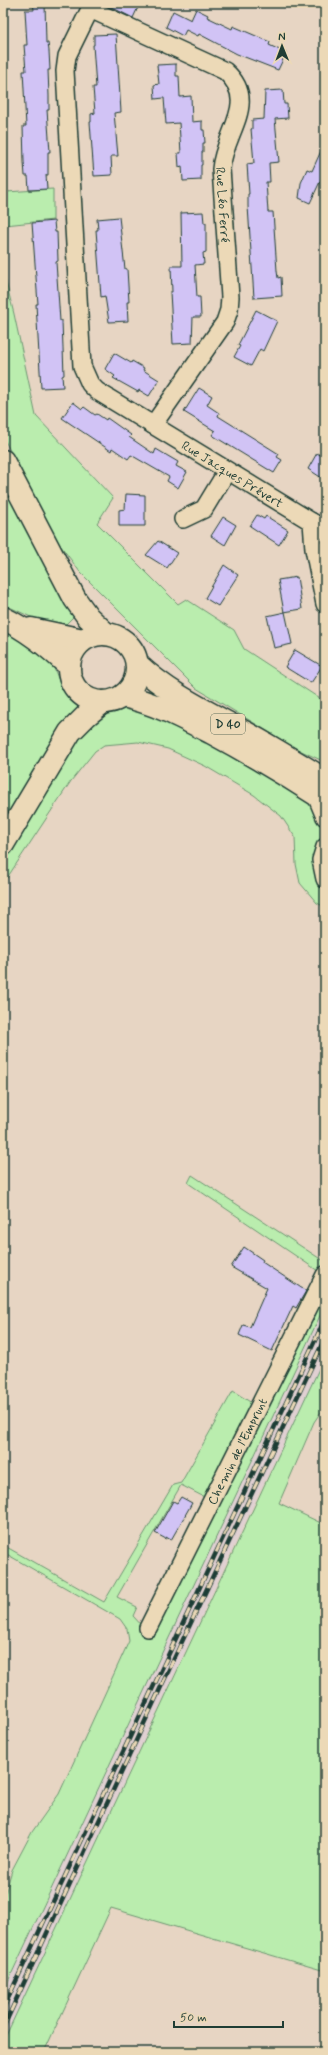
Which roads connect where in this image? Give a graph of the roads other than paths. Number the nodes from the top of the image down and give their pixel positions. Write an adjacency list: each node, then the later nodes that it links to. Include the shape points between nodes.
1 (91, 6): 2 (street, Rue Jacques Prévert, via 67,56 65,70 82,366 90,384 97,391); 2 (street, Rue Léo Ferré, via 225,71 234,79 241,99 239,113 222,157 221,169 229,310 225,322)
2 (153, 425): 4 (street, Rue Jacques Prévert)
3 (3, 461): 9 (main road, via 75,599 88,617)
4 (227, 471): 5 (street, via 204,509); 6 (street, Rue Jacques Prévert)
5 (183, 519)
6 (318, 526): 7 (street, Rue Jacques Prévert, via 314,549)
7 (325, 604)
8 (11, 622): 10 (main road, via 62,637); 12 (main road, via 54,652)
9 (106, 634): 10 (main road, via 90,636); 11 (main road, via 127,643 134,653)
10 (83, 640): 12 (main road, via 73,652)
11 (137, 664): 13 (main road, via 134,682); 15 (main road, D 40, via 153,679 247,734)
12 (69, 666): 14 (main road, via 74,687 82,695)
13 (123, 696): 14 (main road, via 117,700); 15 (main road, D 40, via 151,703 243,750)
14 (103, 702): 17 (main road, via 70,732)
15 (323, 786): 16 (street)
16 (325, 817)
17 (3, 844)
18 (325, 846): 19 (street, via 322,860)
19 (325, 879)
20 (325, 1275): 21 (street, Chemin de l'Emprunt)
21 (148, 1628)

